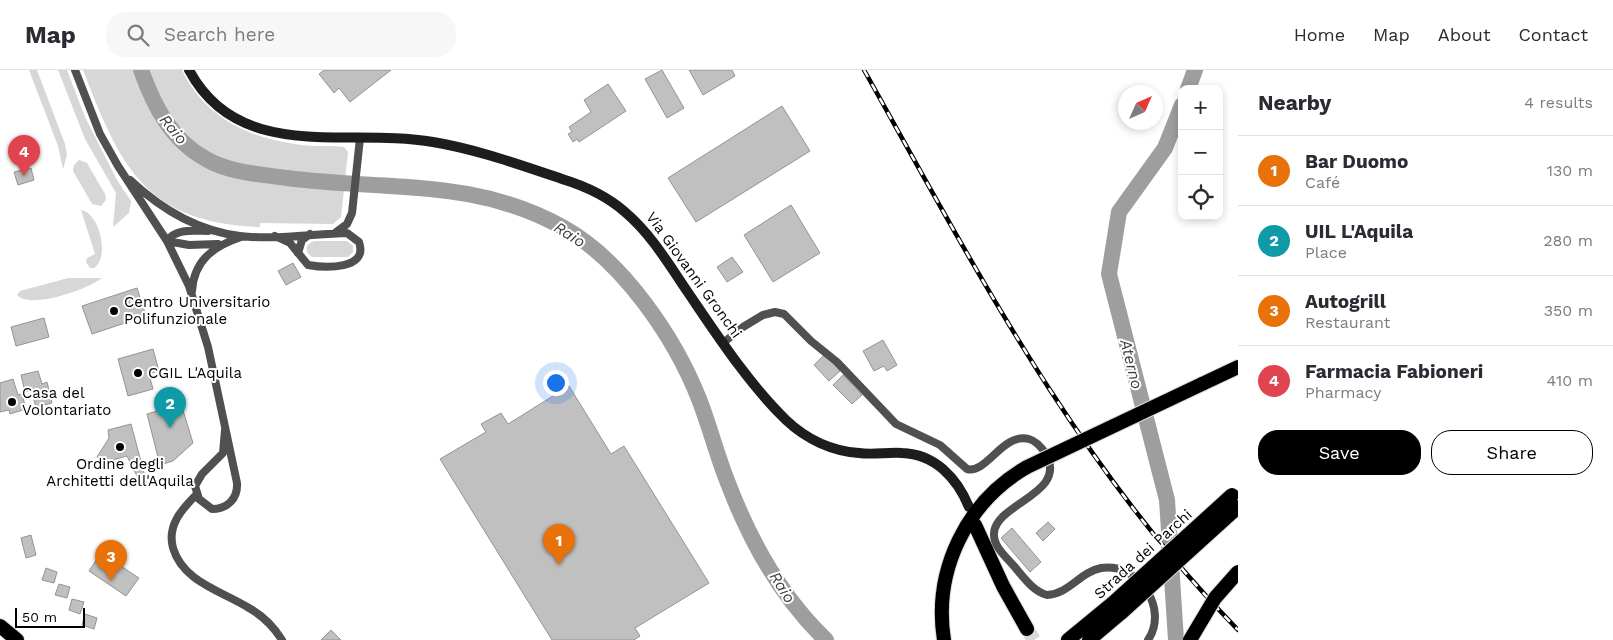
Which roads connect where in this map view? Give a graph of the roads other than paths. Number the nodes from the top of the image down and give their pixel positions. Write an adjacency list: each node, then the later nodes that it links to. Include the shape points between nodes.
1 (75, 70): 4 (street, via 95,123)
2 (189, 70): 3 (main road, Via Giovanni Gronchi, via 214,103 254,128 282,134)
3 (360, 138): 5 (street); 16 (main road, Via Giovanni Gronchi, via 417,139 443,144 595,191 625,211 644,229)
4 (118, 166): 6 (street, via 144,193 167,210 193,223); 12 (street)
5 (352, 213): 7 (street, via 347,224); 11 (street)
6 (225, 233): 9 (street); 12 (street, via 183,232 172,235)
7 (335, 233): 8 (street); 11 (street, via 347,233)
8 (310, 234): 10 (street); 14 (street, via 302,240)
9 (242, 236): 10 (street); 13 (street)
10 (275, 236): 14 (street, via 290,243)
11 (356, 238): 14 (street, via 360,253 348,265 308,265)
12 (167, 241): 13 (street, via 202,246); 15 (street)
13 (225, 242): 15 (street, via 200,263 193,279)
14 (298, 253)
15 (192, 293): 18 (street, via 208,347)
16 (723, 342): 21 (main road, Via Giovanni Gronchi, via 778,412 801,433 842,451 908,453 929,459 956,481); 32 (street, via 764,315 784,314 896,424 940,445 969,470 978,468 1015,440 1027,438 1035,442 1044,450 1048,460 1046,478 1040,489 998,524 994,536 998,546 1032,586 1047,594 1062,591 1099,568 1116,568 1131,574 1144,585 1154,604 1155,625)
17 (1238, 367): 29 (highway, bridge, via 1027,467 991,494 959,538 944,586)
18 (225, 430): 19 (street, via 223,452 199,478 195,486); 19 (street, via 236,478 236,494 228,505 216,509 205,505)
19 (196, 495): 28 (street, via 172,527 171,539 180,565 192,577 261,616)
20 (1236, 497): 24 (highway, Strada dei Parchi, bridge)
21 (969, 506)
22 (975, 525): 26 (highway, via 1003,586)
23 (1238, 572): 33 (highway, bridge, via 1215,598)
24 (1117, 608): 30 (highway, Strada dei Parchi); 31 (highway, Strada dei Parchi)
25 (0, 626): 27 (highway)
26 (1028, 629)
27 (17, 640)
28 (282, 640)
29 (944, 640)
30 (1068, 640)
31 (1089, 640)
32 (1148, 640)
33 (1190, 640)

